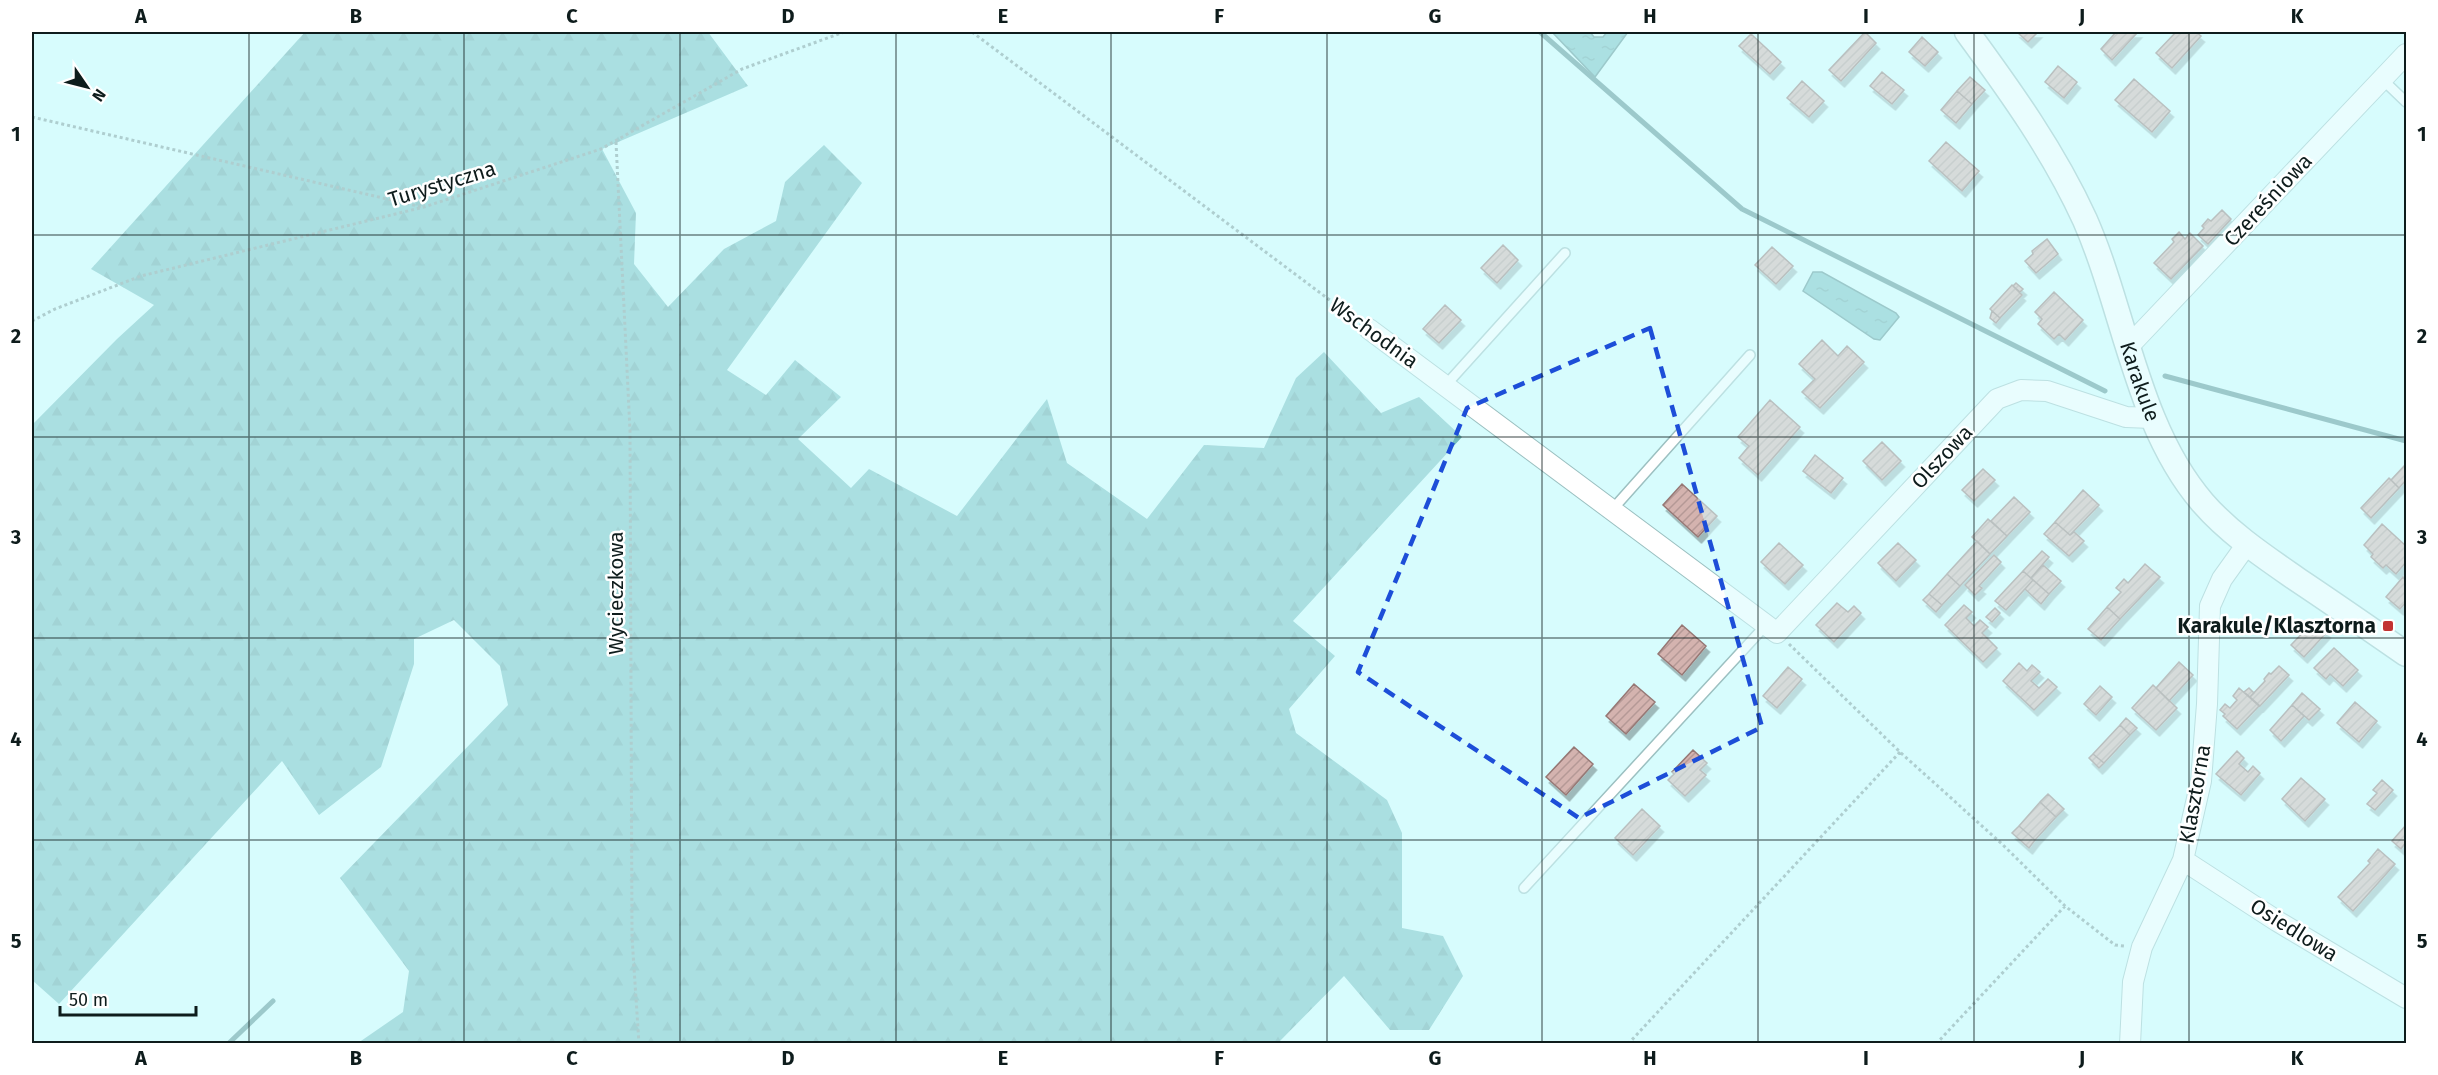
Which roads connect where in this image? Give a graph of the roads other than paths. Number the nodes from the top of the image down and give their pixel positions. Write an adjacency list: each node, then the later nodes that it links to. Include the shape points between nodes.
1 (1967, 32): 7 (street, Karakule, via 2024,109 2085,220)
2 (2406, 54): 3 (street, Czereśniowa)
3 (2382, 79): 4 (lane); 7 (street, Czereśniowa)
4 (2406, 102)
5 (1565, 253): 9 (lane)
6 (1369, 329): 9 (street, Wschodnia)
7 (2129, 346): 10 (street, Karakule)
8 (1750, 355): 11 (lane)
9 (1444, 386): 11 (street, Wschodnia)
10 (2152, 418): 12 (street, Karakule, via 2174,462 2203,503); 13 (street, Olszowa, via 2126,417 2047,391 2021,390 1997,399)
11 (1611, 511): 13 (street, Wschodnia)
12 (2247, 544): 14 (street, Karakule); 15 (street, Klasztorna, via 2222,579 2210,606 2201,781)
13 (1772, 629): 16 (lane)
14 (2406, 654)
15 (2183, 860): 17 (street, Osiedlowa); 18 (street, Klasztorna, via 2142,947 2133,982)
16 (1524, 888)
17 (2406, 998)
18 (2130, 1044)

